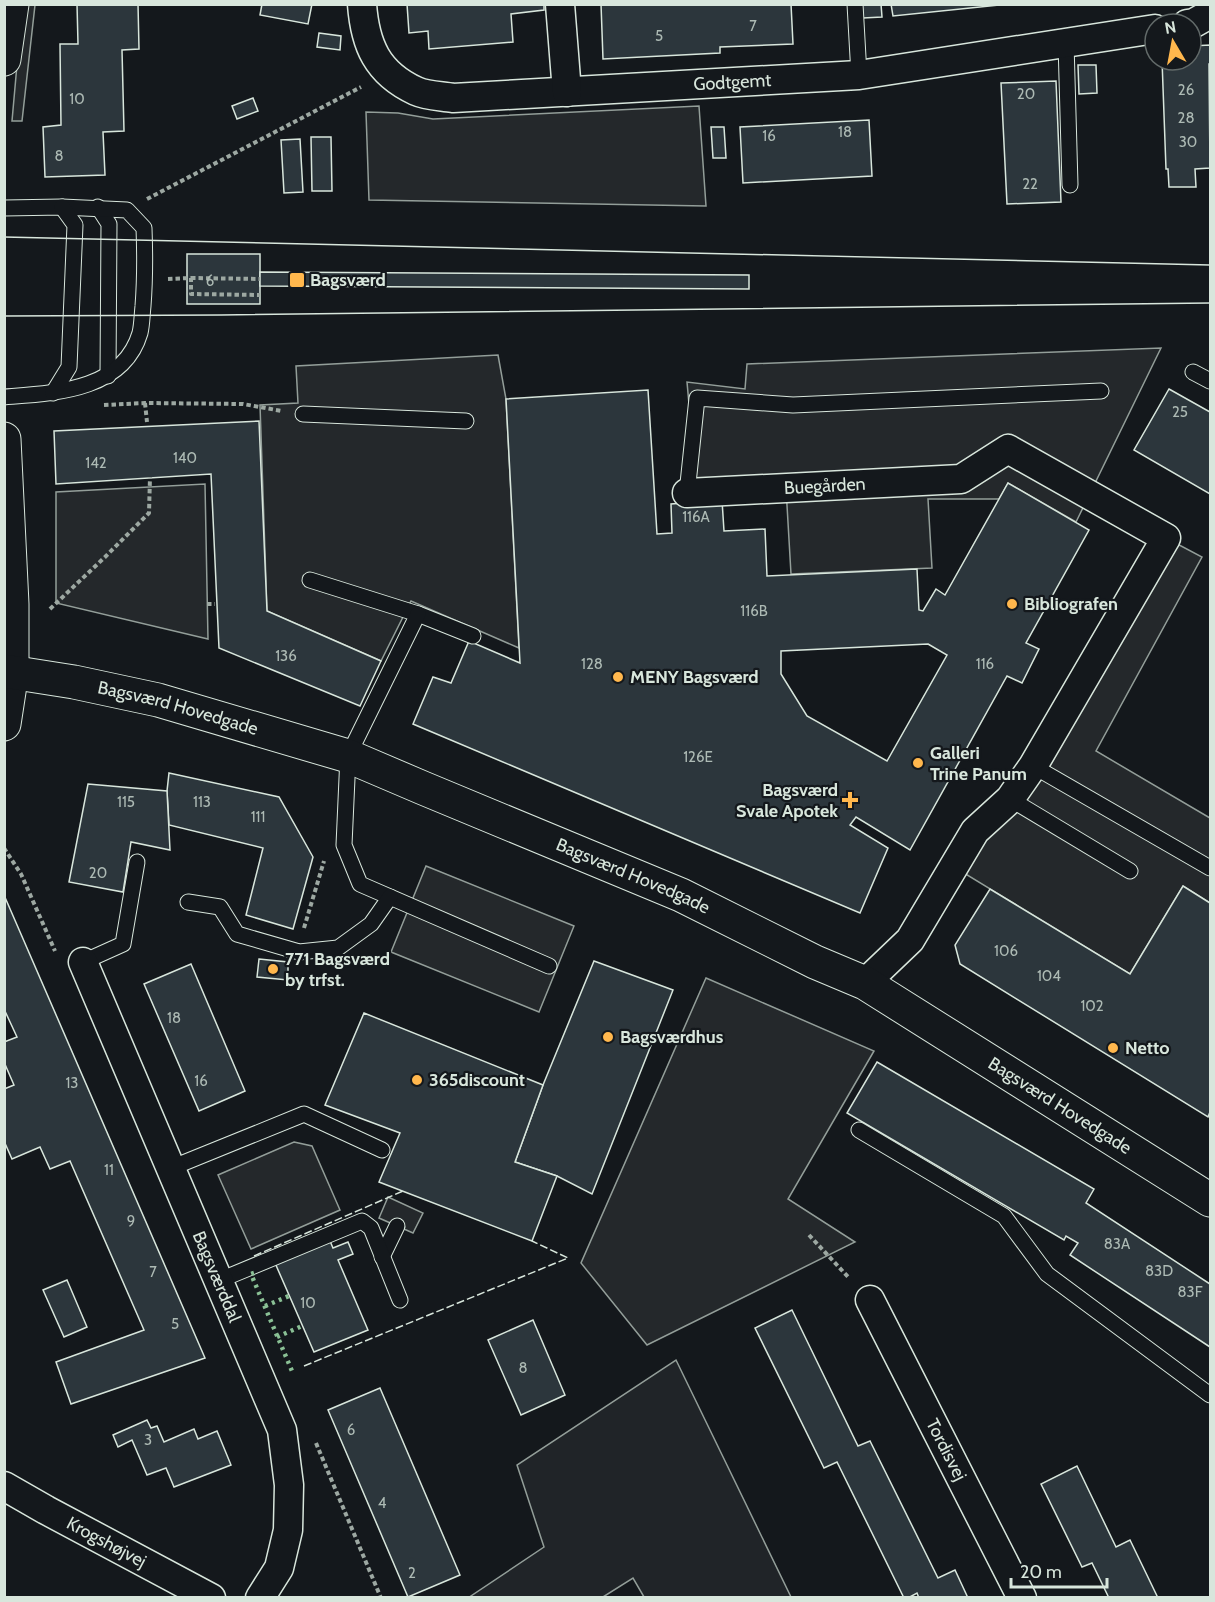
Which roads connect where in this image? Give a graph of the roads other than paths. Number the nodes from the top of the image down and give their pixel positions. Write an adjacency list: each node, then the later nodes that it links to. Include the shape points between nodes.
1 (12, 4): 7 (street)
2 (362, 4): 9 (street, Godtgemt, via 364,27 373,53 388,73 418,92 453,98)
3 (560, 4): 9 (street)
4 (855, 4): 8 (lane)
5 (1143, 31): 6 (street, Godtgemt)
6 (1066, 43): 8 (street, Godtgemt); 10 (lane)
7 (4, 59)
8 (859, 75): 9 (street, Godtgemt)
9 (567, 92)
10 (1070, 185)
11 (62, 207): 12 (lane); 13 (lane); 18 (lane, via 75,225 69,367)
12 (98, 207): 15 (lane, via 110,224); 15 (lane, via 126,210 144,228 141,331 124,363)
13 (4, 208)
14 (1193, 372): 16 (lane)
15 (108, 376): 18 (lane)
16 (1210, 381)
17 (1101, 391): 23 (lane, Buegården, via 793,405 697,398)
18 (53, 393): 19 (lane)
19 (4, 397)
20 (303, 414): 21 (lane)
21 (466, 421)
22 (4, 439): 27 (street, via 12,604)
23 (687, 493): 30 (street, Buegården, via 961,479 1008,449 1166,538)
24 (310, 580): 25 (lane)
25 (418, 614): 26 (lane); 29 (lane)
26 (472, 636)
27 (8, 672): 28 (street); 29 (street, Bagsværd Hovedgade, via 158,700)
28 (4, 724)
29 (348, 756): 35 (lane, via 344,845 360,884); 39 (street, Bagsværd Hovedgade, via 681,895)
30 (1033, 766): 31 (street, Buegården); 33 (lane)
31 (1010, 799): 34 (lane); 39 (street, Buegården, via 975,831 910,940)
32 (137, 862): 37 (lane, via 123,944)
33 (1210, 868)
34 (1130, 871)
35 (390, 897): 36 (lane, via 371,924 338,948 296,952 237,934 220,908); 38 (lane)
36 (188, 902)
37 (83, 962): 42 (street, Bagsværddal)
38 (549, 966)
39 (865, 983): 43 (street, Bagsværd Hovedgade)
40 (859, 1130): 49 (lane, via 1004,1216 1047,1274)
41 (382, 1150): 42 (lane, via 304,1114)
42 (171, 1168): 46 (street, Bagsværddal)
43 (1210, 1200)
44 (397, 1226): 45 (lane)
45 (382, 1257): 46 (lane, via 371,1228 362,1221); 47 (lane)
46 (220, 1280): 52 (street, Bagsværddal, via 282,1430 290,1485 288,1530 279,1568)
47 (400, 1300)
48 (870, 1300): 53 (street, Tordisvej)
49 (1210, 1395)
50 (4, 1486): 51 (street, Krogshøjvej)
51 (211, 1598)
52 (260, 1598)
53 (1023, 1598)

